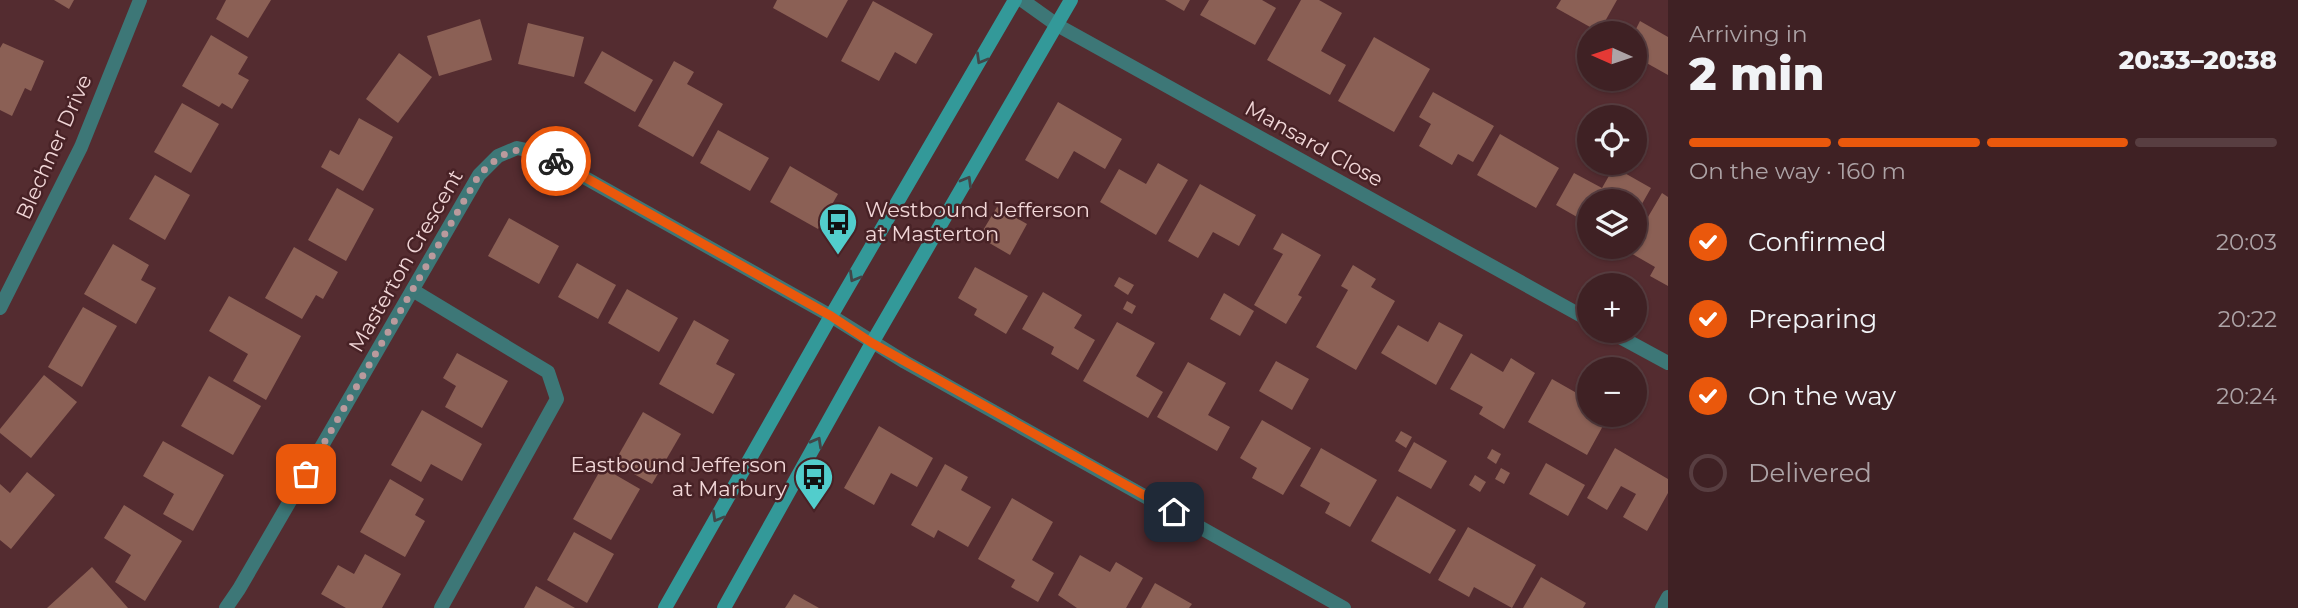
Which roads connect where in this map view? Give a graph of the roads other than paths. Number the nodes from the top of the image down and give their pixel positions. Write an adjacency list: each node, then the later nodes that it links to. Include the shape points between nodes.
1 (140, 0): 7 (street, Blechner Drive, via 81,147)
2 (1015, 0): 9 (street, one-way to 9)
3 (1022, 0): 5 (street, Mansard Close)
4 (1071, 0): 5 (street)
5 (1057, 25): 8 (street, Mansard Close); 10 (street, one-way to 5)
6 (414, 291): 9 (street, Masterton Crescent, via 479,175 498,156 517,148 541,153); 14 (street, Masterton Crescent); 15 (street, via 548,372 557,399)
7 (0, 308)
8 (1577, 313)
9 (831, 316): 10 (street); 16 (street, one-way to 16)
10 (872, 343): 17 (street, one-way to 10); 18 (street)
11 (1631, 343): 12 (street)
12 (1668, 363)
13 (1668, 597): 19 (street)
14 (226, 608)
15 (440, 608)
16 (665, 608)
17 (723, 608)
18 (1344, 608)
19 (1662, 608)

